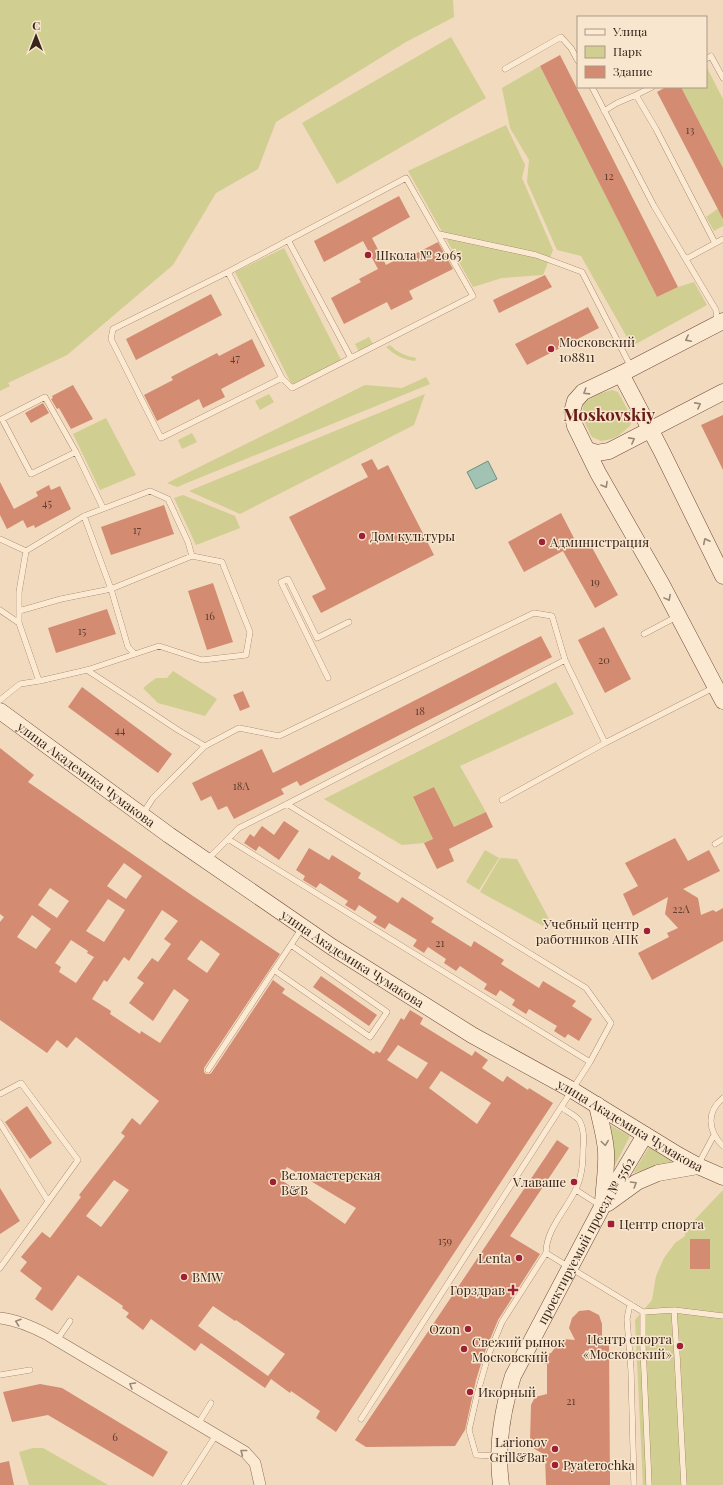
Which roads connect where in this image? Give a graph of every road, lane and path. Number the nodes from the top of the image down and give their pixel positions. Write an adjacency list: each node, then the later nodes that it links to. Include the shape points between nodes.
1 (707, 58): 4 (lane, via 711,56)
2 (577, 59): 3 (lane, via 561,37)
3 (505, 69)
4 (723, 78)
5 (592, 88): 8 (lane)
6 (650, 88): 7 (lane)
7 (636, 95): 8 (lane); 12 (lane)
8 (604, 111): 13 (lane, via 654,206)
9 (439, 234): 11 (lane, via 406,178); 16 (lane, via 473,296); 17 (lane, via 536,255 582,272)
10 (723, 239): 12 (lane)
11 (288, 240): 14 (lane); 16 (lane)
12 (715, 243): 13 (lane)
13 (686, 259): 15 (lane, via 716,310)
14 (228, 272): 18 (lane); 18 (lane, via 113,330 111,339 161,438)
15 (720, 323): 17 (street, one-way to 17)
16 (351, 358): 18 (lane, via 292,388)
17 (626, 372): 20 (street); 21 (street, one-way to 21, via 584,392 575,401 572,412 575,426)
18 (282, 378)
19 (723, 392): 20 (street, one-way to 19)
20 (650, 430): 21 (street, one-way to 20, via 596,453 609,451); 28 (street, one-way to 20)
21 (587, 450): 32 (street, one-way to 32)
22 (76, 452): 22 (lane, via 31,474 2,419 45,398); 23 (lane)
23 (103, 508): 24 (lane); 27 (lane, via 150,491 168,499)
24 (84, 516): 26 (lane); 29 (lane)
25 (0, 539): 26 (lane)
26 (26, 551): 31 (lane, via 18,592)
27 (192, 556): 29 (lane); 36 (lane, via 222,562 250,632 246,655 202,660 159,646)
28 (722, 572)
29 (111, 589): 31 (lane); 36 (lane, via 128,647)
30 (0, 610): 34 (lane)
31 (19, 611): 34 (lane)
32 (678, 616): 35 (lane); 41 (street)
33 (349, 622): 39 (lane, via 317,638 288,579 281,582)
34 (19, 623): 40 (lane)
35 (644, 634)
36 (135, 654): 38 (lane)
37 (565, 660): 44 (lane); 45 (lane, via 552,616 534,613 279,736 239,728); 47 (lane)
38 (87, 670): 40 (lane); 45 (lane)
39 (328, 678)
40 (39, 681): 42 (lane, via 20,684)
41 (719, 694): 44 (lane)
42 (0, 700)
43 (0, 711): 48 (street, улица Академика Чумакова)
44 (604, 742): 46 (lane)
45 (205, 746): 48 (lane, via 153,798)
46 (502, 800)
47 (287, 804): 49 (lane, via 239,828); 56 (lane, via 586,988 611,1023)
48 (142, 815): 52 (street, улица Академика Чумакова)
49 (228, 839): 52 (lane); 56 (lane)
50 (723, 839): 51 (lane)
51 (715, 844)
52 (207, 860): 53 (street, улица Академика Чумакова)
53 (303, 927): 54 (lane); 58 (street, улица Академика Чумакова, via 472,1035)
54 (291, 945): 55 (lane); 55 (lane, via 387,1012 370,1037)
55 (274, 970): 57 (lane)
56 (590, 1062): 58 (lane)
57 (208, 1070)
58 (572, 1090): 61 (street, улица Академика Чумакова); 62 (lane)
59 (0, 1094): 70 (lane, via 21,1083 78,1160)
60 (723, 1098): 65 (lane, via 716,1104 712,1118 711,1127)
61 (597, 1105): 64 (street, улица Академика Чумакова); 71 (street, one-way to 71, via 606,1152)
62 (561, 1107): 69 (lane, via 578,1119 582,1127 583,1165); 85 (lane)
63 (0, 1123): 70 (lane)
64 (645, 1135): 67 (street, улица Академика Чумакова); 71 (street, проектируемый проезд № 5562)
65 (714, 1135): 66 (lane); 67 (lane)
66 (723, 1146)
67 (698, 1166): 68 (street, улица Академика Чумакова); 71 (street, one-way to 67, via 637,1182 658,1173)
68 (723, 1178)
69 (576, 1190): 71 (lane); 72 (lane, via 549,1237)
70 (48, 1201): 73 (lane)
71 (602, 1207): 74 (street, проектируемый проезд № 5562)
72 (546, 1254): 74 (lane); 88 (lane, via 502,1322 488,1356 477,1395 469,1430 476,1455)
73 (0, 1268)
74 (569, 1268): 75 (lane); 88 (street, проектируемый проезд № 5562, via 513,1376 503,1413)
75 (630, 1304): 77 (lane); 92 (lane, via 627,1319)
76 (674, 1310): 77 (lane); 78 (lane); 94 (lane)
77 (643, 1312): 93 (lane)
78 (723, 1316)
79 (0, 1318): 81 (street, one-way to 79, via 32,1326)
80 (70, 1321): 81 (lane)
81 (57, 1340): 86 (street, one-way to 81)
82 (30, 1370): 83 (lane)
83 (0, 1375)
84 (211, 1403): 86 (lane)
85 (361, 1419)
86 (198, 1424): 87 (street)
87 (217, 1434): 89 (lane); 90 (street, one-way to 87, via 255,1463 245,1452)
88 (499, 1456): 91 (street, проектируемый проезд № 5562)
89 (184, 1485)
90 (260, 1485)
91 (500, 1485)
92 (634, 1485)
93 (649, 1485)
94 (684, 1485)

